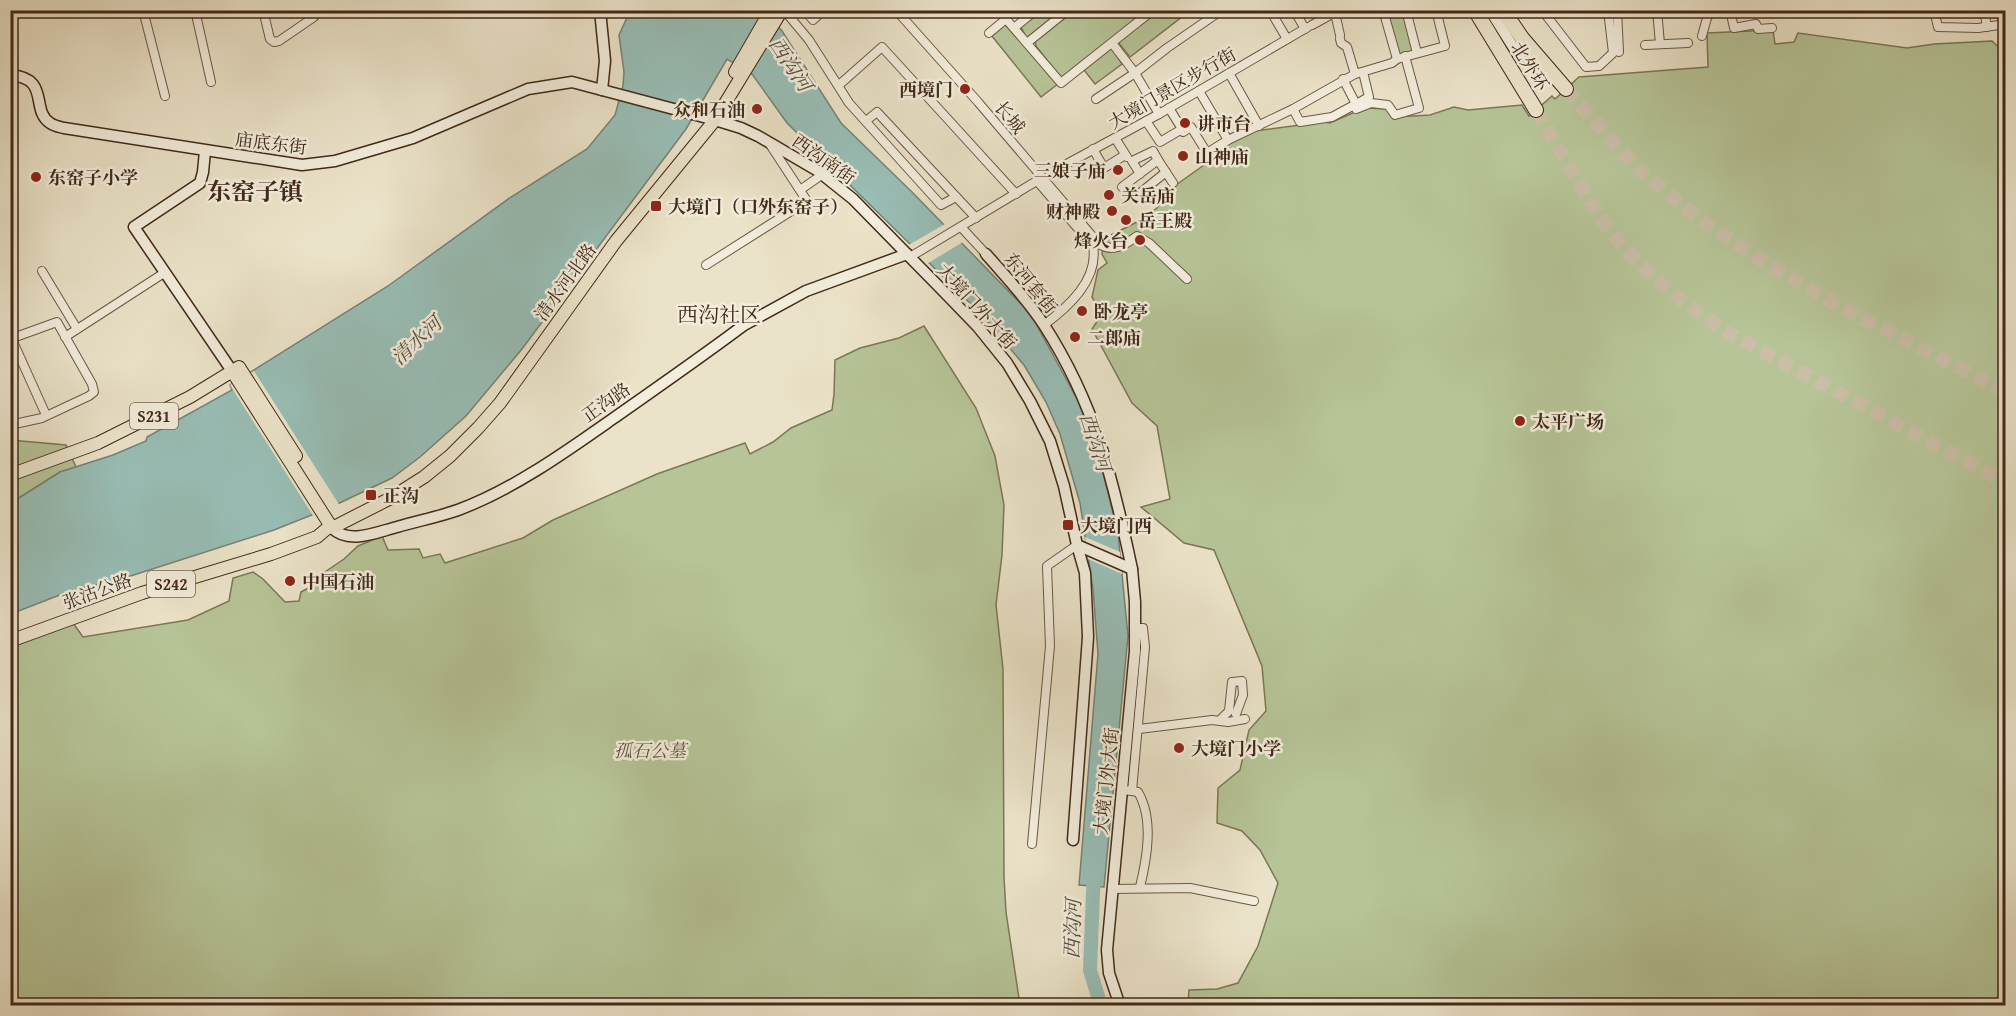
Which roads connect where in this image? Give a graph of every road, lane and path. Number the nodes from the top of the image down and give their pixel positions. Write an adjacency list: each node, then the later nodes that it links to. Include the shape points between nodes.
1 (143, 10): 61 (street)
2 (195, 10): 55 (street)
3 (263, 10): 4 (street, via 274,42 314,17)
4 (312, 10)
5 (600, 10): 58 (street, via 605,61)
6 (804, 10): 7 (street, via 813,20)
7 (824, 10)
8 (896, 10): 102 (street, 长城, via 1099,244 1113,249 1137,236)
9 (1036, 10): 36 (street)
10 (1068, 10): 41 (street)
11 (1153, 10): 42 (street)
12 (1222, 10): 50 (street)
13 (1270, 10): 40 (street)
14 (1294, 10): 34 (street)
15 (1345, 10): 31 (street, 大境门景区步行街)
16 (1383, 10): 48 (street)
17 (1406, 10): 47 (street)
18 (1436, 10): 47 (street, via 1445,46)
19 (1475, 10): 67 (highway, 北外环)
20 (1490, 10): 49 (street)
21 (1503, 10): 57 (highway, 北外环)
22 (1542, 10): 23 (street, via 1586,67 1599,66 1613,53)
23 (1608, 10)
24 (1617, 10): 46 (street)
25 (1657, 10): 44 (street)
26 (1712, 10): 39 (street)
27 (1730, 10): 37 (street, via 1734,28 1756,24 1758,29)
28 (1934, 10): 35 (street, via 1938,27)
29 (1984, 10): 35 (street)
30 (777, 12): 56 (street, via 809,40); 70 (main road, 清水河北路)
31 (1335, 13): 32 (street, 大境门景区步行街); 52 (street, via 1341,43 1347,47)
32 (1323, 14): 34 (street, 大境门景区步行街)
33 (2006, 24): 35 (street)
34 (1308, 27): 40 (street, 大境门景区步行街)
35 (1987, 27)
36 (1014, 28): 38 (street, via 1006,19); 41 (street)
37 (1772, 28)
38 (989, 33)
39 (1702, 36)
40 (1287, 39): 51 (street, 大境门景区步行街)
41 (1027, 43): 42 (street, via 1061,83)
42 (1112, 43): 50 (street)
43 (1688, 43): 44 (street)
44 (1660, 44): 45 (street)
45 (1645, 45)
46 (1619, 52)
47 (1417, 53): 48 (street)
48 (1401, 57): 52 (street); 63 (street, via 1419,108 1395,115 1389,105)
49 (1520, 58)
50 (1135, 73): 62 (street); 69 (street)
51 (1229, 73): 59 (street, 大境门景区步行街); 73 (street)
52 (1359, 73): 54 (street); 63 (street)
53 (10, 75): 80 (street, 庙底东街, via 29,79 50,123)
54 (1343, 79): 64 (street); 66 (street)
55 (211, 82)
56 (839, 85): 71 (street); 93 (street, via 882,47)
57 (1566, 89)
58 (602, 90): 60 (street, 庙底东街); 80 (street, 庙底东街, via 572,82 528,89 426,134 326,163 302,165)
59 (1198, 90): 65 (street, 大境门景区步行街); 76 (street)
60 (616, 94): 70 (street, 西沟南街)
61 (165, 96)
62 (1096, 99)
63 (1370, 100): 64 (street); 68 (street)
64 (1356, 104): 68 (street)
65 (1169, 108): 69 (street, 大境门景区步行街); 74 (street)
66 (1293, 109): 68 (street, via 1300,122); 73 (street)
67 (1536, 110)
68 (1342, 112)
69 (1159, 114): 72 (street, 大境门景区步行街)
70 (707, 118): 77 (street, 西沟南街); 111 (main road, 清水河北路, via 478,428 424,477 365,513)
71 (866, 121): 94 (street, via 941,204); 94 (street, via 877,112)
72 (1146, 121): 75 (street, 大境门景区步行街); 78 (street)
73 (1259, 126): 76 (street)
74 (1182, 129): 76 (street, via 1183,132 1191,127 1207,153); 78 (street)
75 (1114, 138): 79 (street, 大境门景区步行街); 82 (street)
76 (1228, 140)
77 (769, 142): 87 (street, 西沟南街); 91 (street)
78 (1160, 142): 81 (street)
79 (1093, 150): 82 (street, via 1104,168); 86 (street, 大境门景区步行街)
80 (205, 151): 101 (street, via 200,183 134,227)
81 (1153, 151): 83 (street); 84 (street)
82 (1125, 155): 84 (street)
83 (1158, 160): 85 (street); 88 (street)
84 (1132, 161): 88 (street)
85 (1166, 172): 89 (street); 92 (street)
86 (1050, 173)
87 (823, 174): 91 (street); 97 (street, 西沟南街)
88 (1140, 174): 90 (street)
89 (1173, 183)
90 (1122, 188)
91 (800, 190): 99 (street, via 807,201)
92 (1140, 193)
93 (1016, 194): 95 (street); 103 (street, via 1039,180 1093,246 1093,270 1084,285)
94 (956, 196): 95 (street)
95 (975, 218): 96 (street)
96 (958, 229): 97 (street); 98 (street)
97 (907, 253): 111 (street, 正沟路, via 806,291 763,314 571,448 478,501 368,535 350,537 337,533); 112 (street, 大境门外大街, via 978,327 1007,363 1030,401 1050,441)
98 (986, 254): 103 (street, 东河套街)
99 (706, 265)
100 (42, 272): 104 (street)
101 (164, 273): 104 (street); 107 (street, via 222,355 237,363)
102 (1187, 279)
103 (1044, 325): 113 (street, 东河套街, via 1072,374 1104,452 1121,517)
104 (77, 329): 105 (street)
105 (65, 337): 106 (street, via 57,322); 108 (street, via 94,392)
106 (11, 338): 108 (street)
107 (236, 375): 110 (main road, S231, via 82,449); 111 (main road)
108 (46, 415): 109 (street)
109 (10, 425)
110 (10, 475)
111 (333, 524): 115 (main road, 张沽公路 / S242, via 317,537 271,554 142,593)
112 (1082, 547): 113 (street); 121 (street, 大境门外大街, via 1088,637); 122 (street, via 1047,566 1050,646)
113 (1126, 566): 114 (street, 大境门外大街)
114 (1135, 628): 119 (street, via 1143,628 1145,647); 120 (street, 大境门外大街)
115 (10, 641)
116 (1236, 714): 118 (street, via 1244,695 1242,681 1232,682 1229,711)
117 (1245, 719): 118 (street)
118 (1220, 720): 119 (street)
119 (1138, 729): 120 (street)
120 (1127, 791): 123 (street, via 1138,792 1144,801 1147,831); 124 (street, 大境门外大街)
121 (1073, 840)
122 (1032, 844)
123 (1140, 887): 124 (street); 125 (street, via 1190,888)
124 (1112, 889): 126 (street, 大境门外大街, via 1107,950 1109,973)
125 (1254, 901)
126 (1120, 1005)

